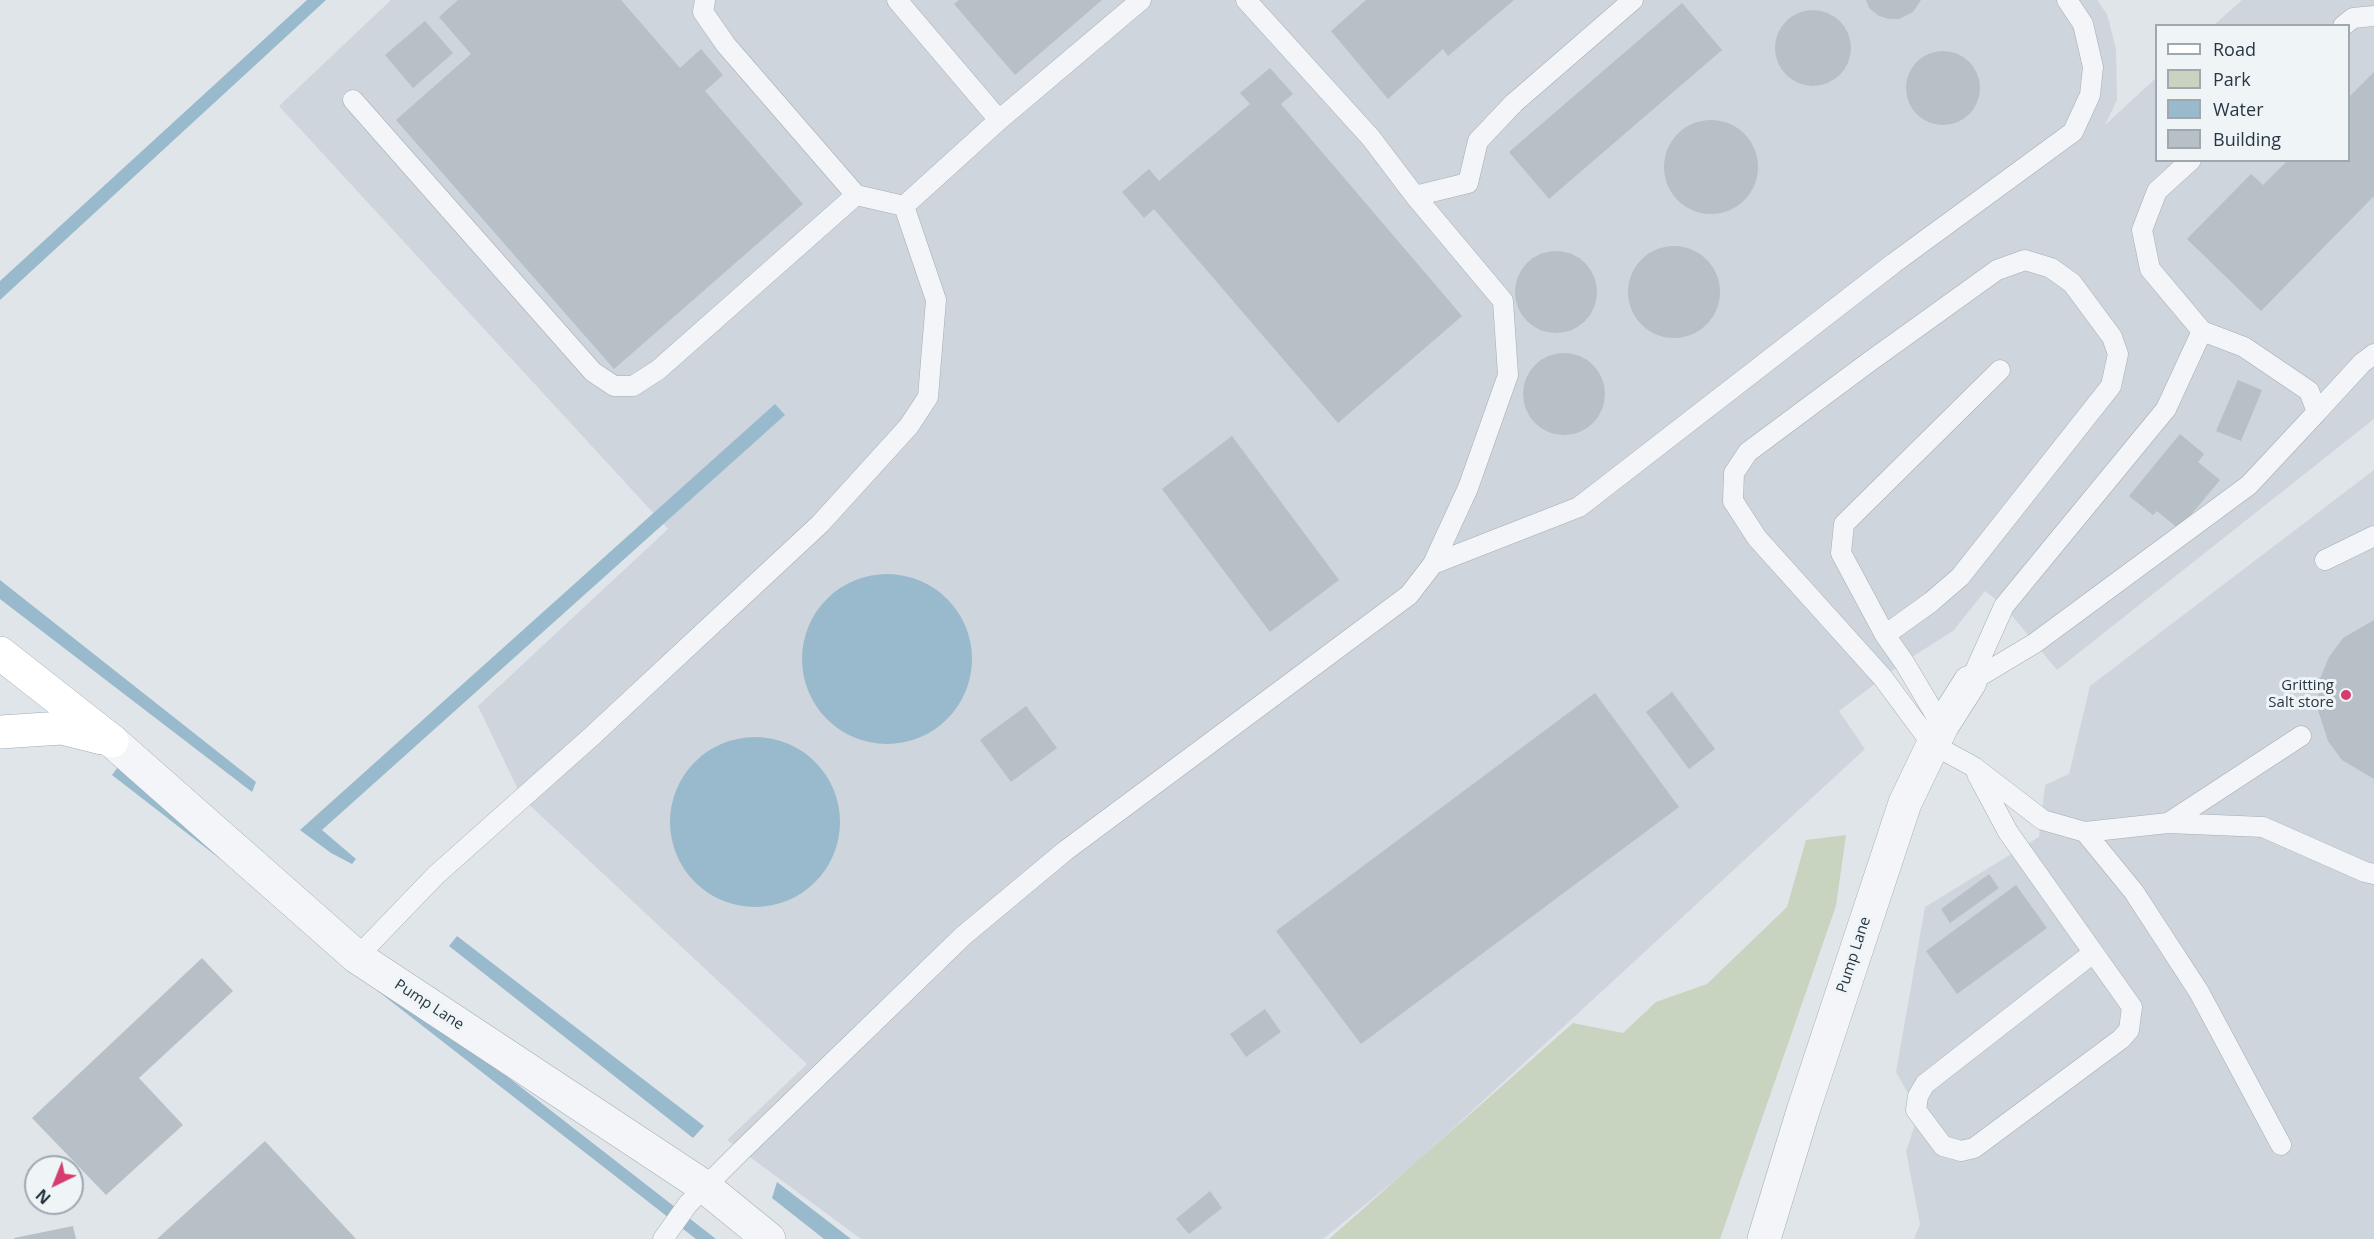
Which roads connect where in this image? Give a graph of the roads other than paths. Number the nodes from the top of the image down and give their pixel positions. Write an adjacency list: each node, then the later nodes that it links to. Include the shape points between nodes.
1 (705, 0): 12 (lane, via 703,12 726,45)
2 (897, 0): 10 (lane)
3 (1141, 0): 10 (lane)
4 (1246, 0): 13 (lane, via 1371,138)
5 (1634, 0): 13 (lane, via 1514,103 1478,141 1468,183)
6 (2067, 0): 21 (lane, via 2083,24 2093,67 2090,95 2073,132 1894,263 1579,507)
7 (2374, 16): 8 (lane, via 2353,18)
8 (2346, 24)
9 (353, 100): 12 (lane, via 593,372 614,386 633,386 658,370)
10 (999, 120): 14 (lane)
11 (2189, 162): 15 (lane, via 2157,191 2142,230 2150,269)
12 (856, 195): 14 (lane)
13 (1414, 196): 21 (lane, via 1503,301 1508,375 1468,488)
14 (904, 206): 34 (lane, via 936,300 928,397 909,426 820,524 436,875)
15 (2202, 330): 18 (lane, via 2244,347 2309,391); 24 (lane, via 2166,409 2004,606)
16 (2374, 354): 18 (lane)
17 (2000, 369): 22 (lane, via 1844,524 1840,553)
18 (2317, 412): 24 (lane, via 2249,485 2035,643)
19 (2374, 536): 20 (lane)
20 (2325, 560)
21 (1433, 564): 36 (lane, via 1409,595 1065,851 963,936)
22 (1885, 635): 26 (lane, via 1904,662); 26 (lane, via 1960,577 2111,386 2118,354 2112,337 2072,283 2050,268 2025,260 1997,270 1749,452 1734,473 1733,501 1757,538)
23 (0, 653): 28 (main road)
24 (1970, 682): 26 (street, Pump Lane)
25 (0, 732): 28 (main road, via 62,728)
26 (1937, 735): 29 (lane); 39 (street, Pump Lane, via 1905,803)
27 (2301, 736): 30 (lane)
28 (112, 741): 34 (street, Pump Lane)
29 (1974, 767): 31 (lane, via 2043,820); 33 (lane, via 2008,832)
30 (2168, 824): 31 (lane); 32 (lane, via 2264,827)
31 (2085, 832): 35 (lane, via 2134,892 2199,992)
32 (2374, 874)
33 (2093, 953): 33 (lane, via 2132,1007 2129,1030 2121,1040 1974,1148 1961,1151 1943,1146 1916,1110 1925,1084)
34 (357, 957): 36 (street, Pump Lane)
35 (2281, 1145)
36 (697, 1196): 37 (lane); 38 (street, Pump Lane)
37 (664, 1237)
38 (769, 1239)
39 (1764, 1239)

